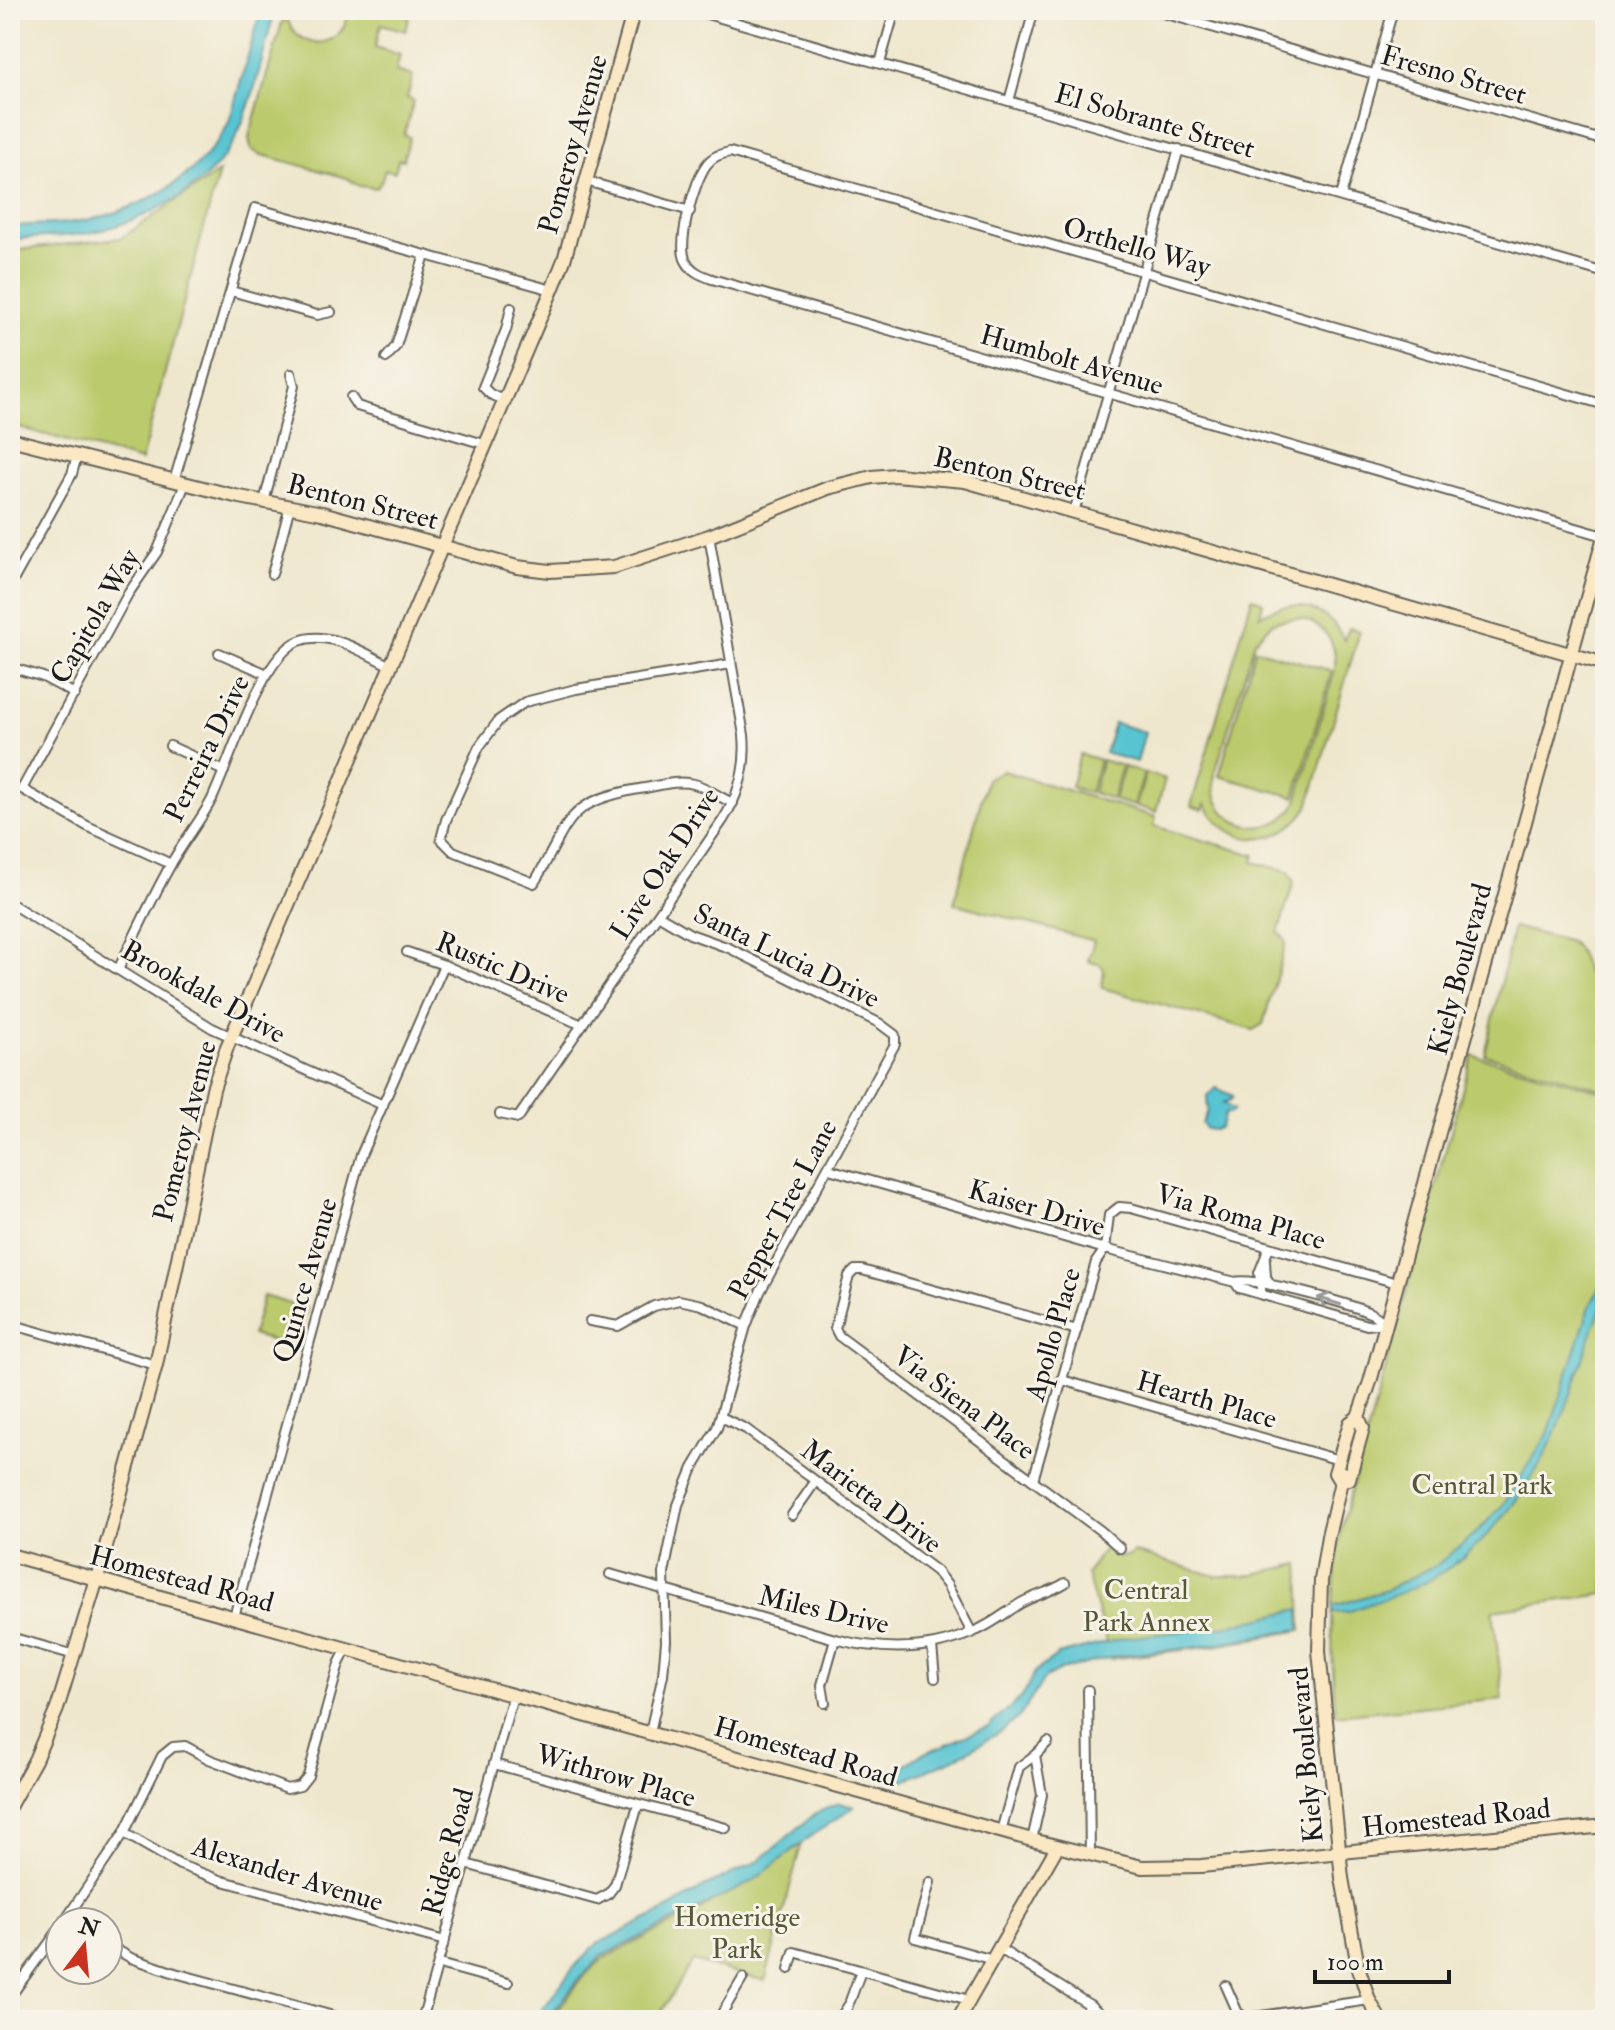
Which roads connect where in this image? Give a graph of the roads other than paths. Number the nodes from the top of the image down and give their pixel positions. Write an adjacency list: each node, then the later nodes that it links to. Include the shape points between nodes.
1 (634, 10): 12 (main road, Pomeroy Avenue)
2 (693, 10): 7 (street, El Sobrante Street)
3 (895, 10): 7 (street)
4 (1034, 10): 9 (street)
5 (1153, 10): 8 (street, Fresno Street)
6 (1393, 10): 8 (street)
7 (880, 63): 9 (street, El Sobrante Street)
8 (1375, 74): 10 (street, Fresno Street); 13 (street)
9 (1009, 101): 11 (street, El Sobrante Street)
10 (1605, 141)
11 (1179, 149): 13 (street, El Sobrante Street); 16 (street)
12 (586, 181): 14 (street); 18 (main road, Pomeroy Avenue)
13 (1341, 196): 17 (street, El Sobrante Street)
14 (690, 211): 16 (street, Orthello Way, via 707,164 730,152); 24 (street, Humbolt Avenue, via 681,251 700,274)
15 (425, 255): 18 (street); 19 (street, via 255,208); 22 (street, via 396,346)
16 (1144, 271): 24 (street); 27 (street, Orthello Way)
17 (1605, 273)
18 (552, 290): 26 (main road, Pomeroy Avenue)
19 (231, 291): 21 (street, via 317,315); 31 (street)
20 (511, 308): 26 (street, via 483,387)
21 (331, 312)
22 (386, 358)
23 (291, 374): 32 (street, Benton Street, via 294,386)
24 (1109, 393): 34 (street); 35 (street, Humbolt Avenue)
25 (351, 397): 29 (street, via 357,406)
26 (504, 400): 29 (main road, Pomeroy Avenue)
27 (1605, 405)
28 (10, 439): 30 (main road, Benton Street)
29 (484, 444): 37 (main road, Pomeroy Avenue)
30 (77, 456): 31 (main road, Benton Street); 39 (street)
31 (179, 482): 32 (main road, Benton Street); 49 (street, Capitola Way, via 157,552 128,594)
32 (264, 502): 33 (main road, Benton Street)
33 (290, 506): 37 (main road, Benton Street); 40 (street)
34 (1074, 512): 36 (main road, Benton Street, via 965,481 872,477 828,488); 43 (main road, Benton Street)
35 (1605, 534): 43 (main road, Kiely Boulevard)
36 (709, 536): 37 (main road, Benton Street, via 614,567 573,571 517,567); 44 (street, Live Oak Drive)
37 (442, 546): 46 (main road, Pomeroy Avenue)
38 (10, 560): 39 (street)
39 (22, 564): 41 (street)
40 (272, 574)
41 (10, 586)
42 (219, 653): 48 (street)
43 (1571, 654): 45 (main road, Benton Street); 70 (main road, Kiely Boulevard)
44 (731, 664): 52 (street, Live Oak Drive, via 745,751); 52 (street, via 525,702 499,720 483,740 441,839 453,851 534,883 564,825 594,800 677,782 697,784)
45 (1605, 664)
46 (391, 666): 48 (street, Perreira Drive, via 319,637 299,641 281,653); 61 (main road, Pomeroy Avenue)
47 (10, 667): 49 (street)
48 (267, 674): 51 (street, Perreira Drive)
49 (75, 694): 53 (street, Capitola Way, via 22,789)
50 (170, 746): 51 (street)
51 (224, 771): 53 (street, Perreira Drive)
52 (733, 803): 55 (street, Live Oak Drive)
53 (171, 864): 58 (street, Perreira Drive)
54 (10, 903): 58 (street, Brookdale Drive)
55 (658, 915): 59 (street, Live Oak Drive); 60 (street, Santa Lucia Drive)
56 (407, 952): 57 (street, Rustic Drive)
57 (444, 965): 59 (street, Rustic Drive); 62 (street, Quince Avenue)
58 (118, 970): 61 (street, Brookdale Drive)
59 (582, 1025): 63 (street, Live Oak Drive, via 518,1118)
60 (895, 1035): 64 (street, Pepper Tree Lane)
61 (230, 1037): 62 (street, Brookdale Drive); 78 (main road, Pomeroy Avenue, via 213,1089)
62 (383, 1105): 93 (street, Quince Avenue, via 361,1155)
63 (500, 1114)
64 (829, 1169): 66 (street, Kaiser Drive); 76 (street, Pepper Tree Lane)
65 (1269, 1248): 66 (street, Via Roma Place, via 1119,1207 1109,1215); 67 (street); 70 (street, Via Roma Place)
66 (1105, 1249): 68 (street, Kaiser Drive); 77 (street, Apollo Place, via 1096,1262)
67 (1265, 1261): 69 (street); 71 (street)
68 (1235, 1282): 69 (street, Kaiser Drive); 72 (street, Kaiser Drive)
69 (1260, 1283): 71 (street, Kaiser Drive); 72 (street)
70 (1397, 1283): 74 (main road, Kiely Boulevard)
71 (1271, 1285): 74 (street, Kaiser Drive, one-way to 71, via 1370,1313)
72 (1263, 1294): 74 (street, Kaiser Drive, via 1367,1325)
73 (590, 1321): 76 (street, via 618,1326 654,1306 679,1300)
74 (1386, 1323): 81 (main road, Kiely Boulevard)
75 (10, 1324): 78 (street)
76 (746, 1326): 80 (street, Pepper Tree Lane)
77 (1077, 1330): 79 (street, Apollo Place); 83 (street, Via Siena Place, via 862,1270 849,1276 836,1321 839,1336)
78 (156, 1365): 90 (main road, Pomeroy Avenue)
79 (1062, 1380): 82 (street, Hearth Place); 83 (street, Apollo Place)
80 (721, 1417): 85 (street, Marietta Drive, via 746,1429); 92 (street, Pepper Tree Lane, via 678,1505)
81 (1358, 1417): 82 (main road, Kiely Boulevard, via 1350,1423); 84 (main road, Kiely Boulevard, via 1363,1428 1349,1479)
82 (1339, 1460): 84 (main road, Kiely Boulevard, via 1335,1473)
83 (1033, 1480): 87 (street, Via Siena Place)
84 (1340, 1481): 116 (main road, Kiely Boulevard, via 1318,1615)
85 (815, 1482): 86 (street); 94 (street, Marietta Drive, via 936,1571)
86 (792, 1515)
87 (1120, 1548)
88 (10, 1555): 90 (main road, Homestead Road)
89 (610, 1574): 92 (street, Miles Drive)
90 (97, 1579): 93 (main road, Homestead Road); 99 (main road, Pomeroy Avenue)
91 (1065, 1583): 94 (street, Miles Drive)
92 (664, 1590): 96 (street, Miles Drive); 104 (street, Pepper Tree Lane, via 663,1675)
93 (234, 1617): 98 (main road, Homestead Road)
94 (972, 1633): 97 (street, Miles Drive)
95 (10, 1637): 99 (street)
96 (835, 1639): 97 (street, Miles Drive, via 887,1648); 103 (street, via 822,1685)
97 (932, 1646): 100 (street)
98 (347, 1648): 102 (main road, Homestead Road); 113 (street, via 308,1776 300,1786 287,1789 185,1746 173,1747 162,1756)
99 (75, 1655): 108 (main road, Pomeroy Avenue, via 35,1760)
100 (935, 1678)
101 (1088, 1690): 117 (street)
102 (513, 1696): 104 (main road, Homestead Road); 107 (street, Ridge Road)
103 (825, 1703)
104 (650, 1732): 112 (main road, Homestead Road)
105 (1048, 1742): 106 (street)
106 (1035, 1755): 112 (street, via 1019,1767); 114 (street, via 1042,1795)
107 (494, 1764): 109 (street, Withrow Place); 118 (street, Ridge Road)
108 (10, 1805)
109 (638, 1805): 111 (street, Withrow Place); 118 (street, via 615,1885 597,1900)
110 (1605, 1826): 116 (main road, Homestead Road)
111 (726, 1828)
112 (1001, 1831): 114 (main road, Homestead Road)
113 (124, 1833): 120 (street); 121 (street, Alexander Avenue, via 180,1865 223,1881)
114 (1032, 1840): 115 (main road, Homestead Road)
115 (1057, 1847): 117 (main road, Homestead Road); 124 (main road)
116 (1338, 1852): 117 (main road, Homestead Road, via 1168,1867); 133 (main road, Kiely Boulevard)
117 (1090, 1856)
118 (466, 1864): 121 (street, Ridge Road)
119 (930, 1882): 124 (street, via 915,1938)
120 (78, 1906)
121 (445, 1941): 125 (street, Ridge Road)
122 (44, 1950): 131 (street)
123 (124, 1954): 135 (street)
124 (997, 1954): 132 (main road); 134 (street)
125 (439, 1964): 129 (street); 136 (street, Ridge Road)
126 (789, 1969): 127 (street, via 794,1952)
127 (861, 1971): 132 (street); 138 (street)
128 (743, 1978): 137 (street)
129 (508, 1983)
130 (1226, 1986): 133 (street, via 1238,2013 1247,2018)
131 (10, 1997)
132 (969, 2000): 139 (main road)
133 (1369, 2000): 142 (main road, Kiely Boulevard)
134 (1090, 2005): 140 (street); 141 (street)
135 (348, 2020)
136 (422, 2020)
137 (718, 2020)
138 (839, 2020)
139 (958, 2020)
140 (1081, 2020)
141 (1108, 2020)
142 (1380, 2020)

